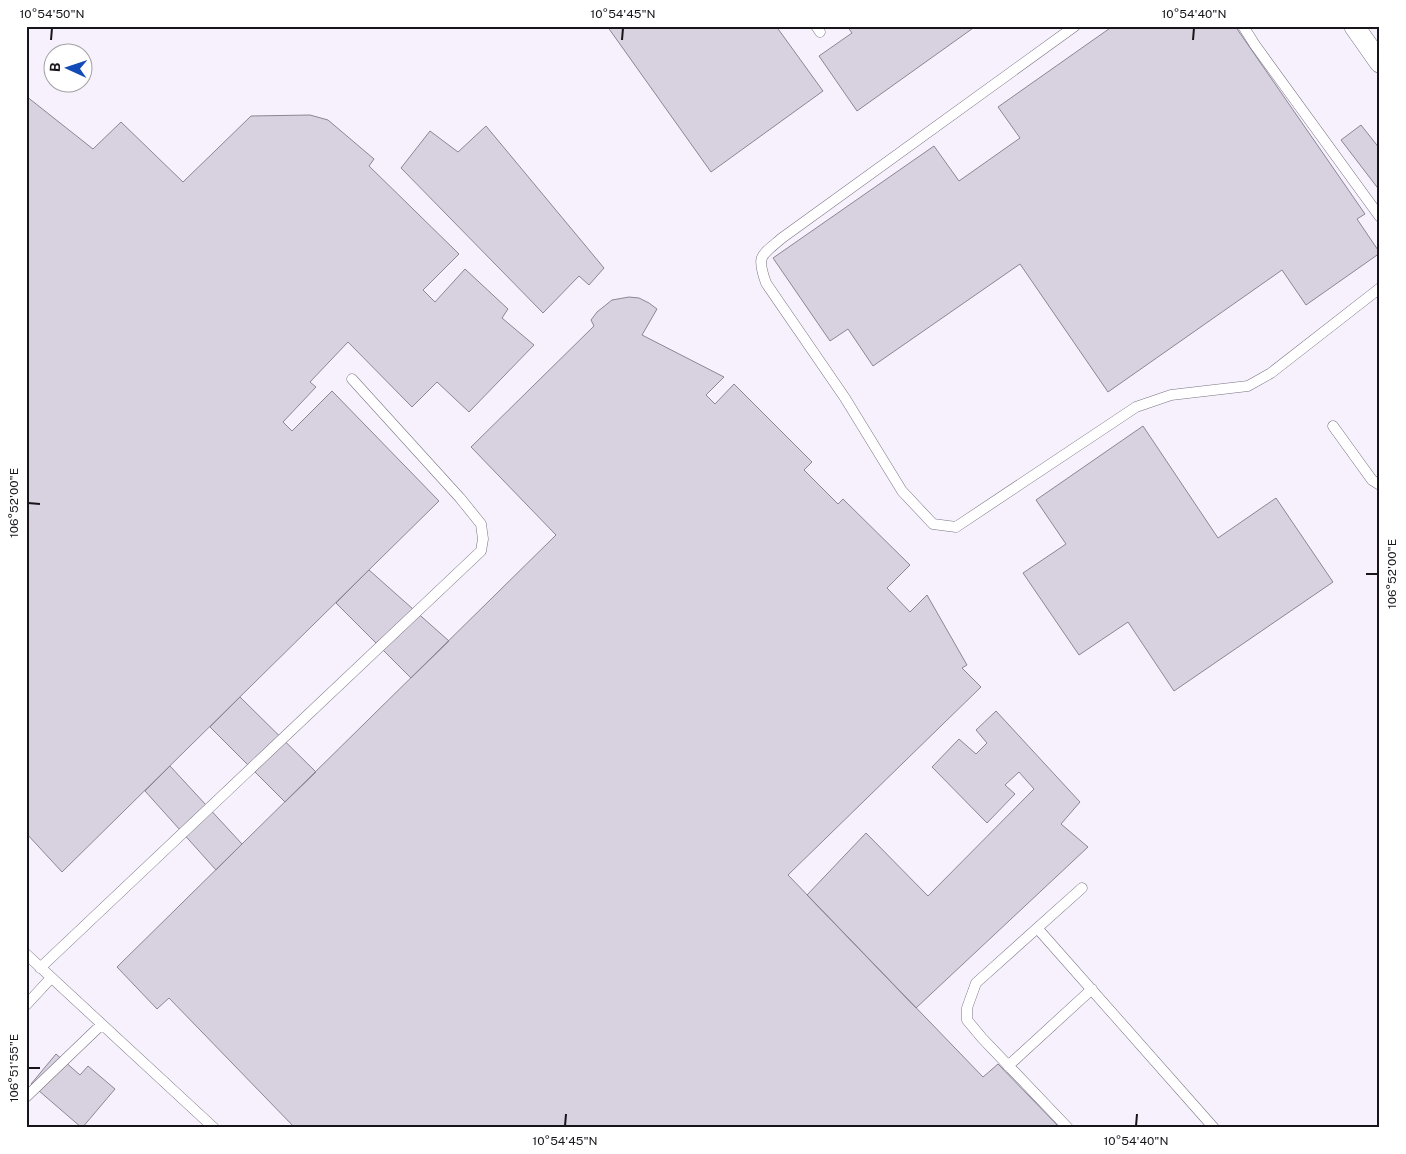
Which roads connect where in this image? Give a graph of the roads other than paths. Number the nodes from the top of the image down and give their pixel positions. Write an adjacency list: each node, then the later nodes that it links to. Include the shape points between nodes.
1 (1075, 26): 6 (lane, via 763,254 760,266 766,283 845,398 902,491 933,524 956,527 1136,407 1171,395 1248,386 1271,373)
2 (1243, 26): 5 (lane)
3 (1354, 26): 4 (street)
4 (1380, 63)
5 (1380, 217)
6 (1380, 288)
7 (352, 379): 13 (lane, via 481,524 482,551)
8 (1334, 426): 9 (lane, via 1372,480)
9 (1380, 485)
10 (1082, 888): 11 (lane)
11 (1038, 929): 15 (lane); 18 (lane, via 976,983 967,1008 967,1020)
12 (26, 954): 13 (lane)
13 (40, 968): 14 (lane)
14 (51, 978): 16 (lane); 17 (lane)
15 (1092, 989): 18 (lane); 22 (lane)
16 (26, 1006)
17 (101, 1025): 19 (lane); 20 (lane)
18 (1008, 1066): 21 (lane)
19 (26, 1097)
20 (214, 1128)
21 (1068, 1128)
22 (1214, 1128)

